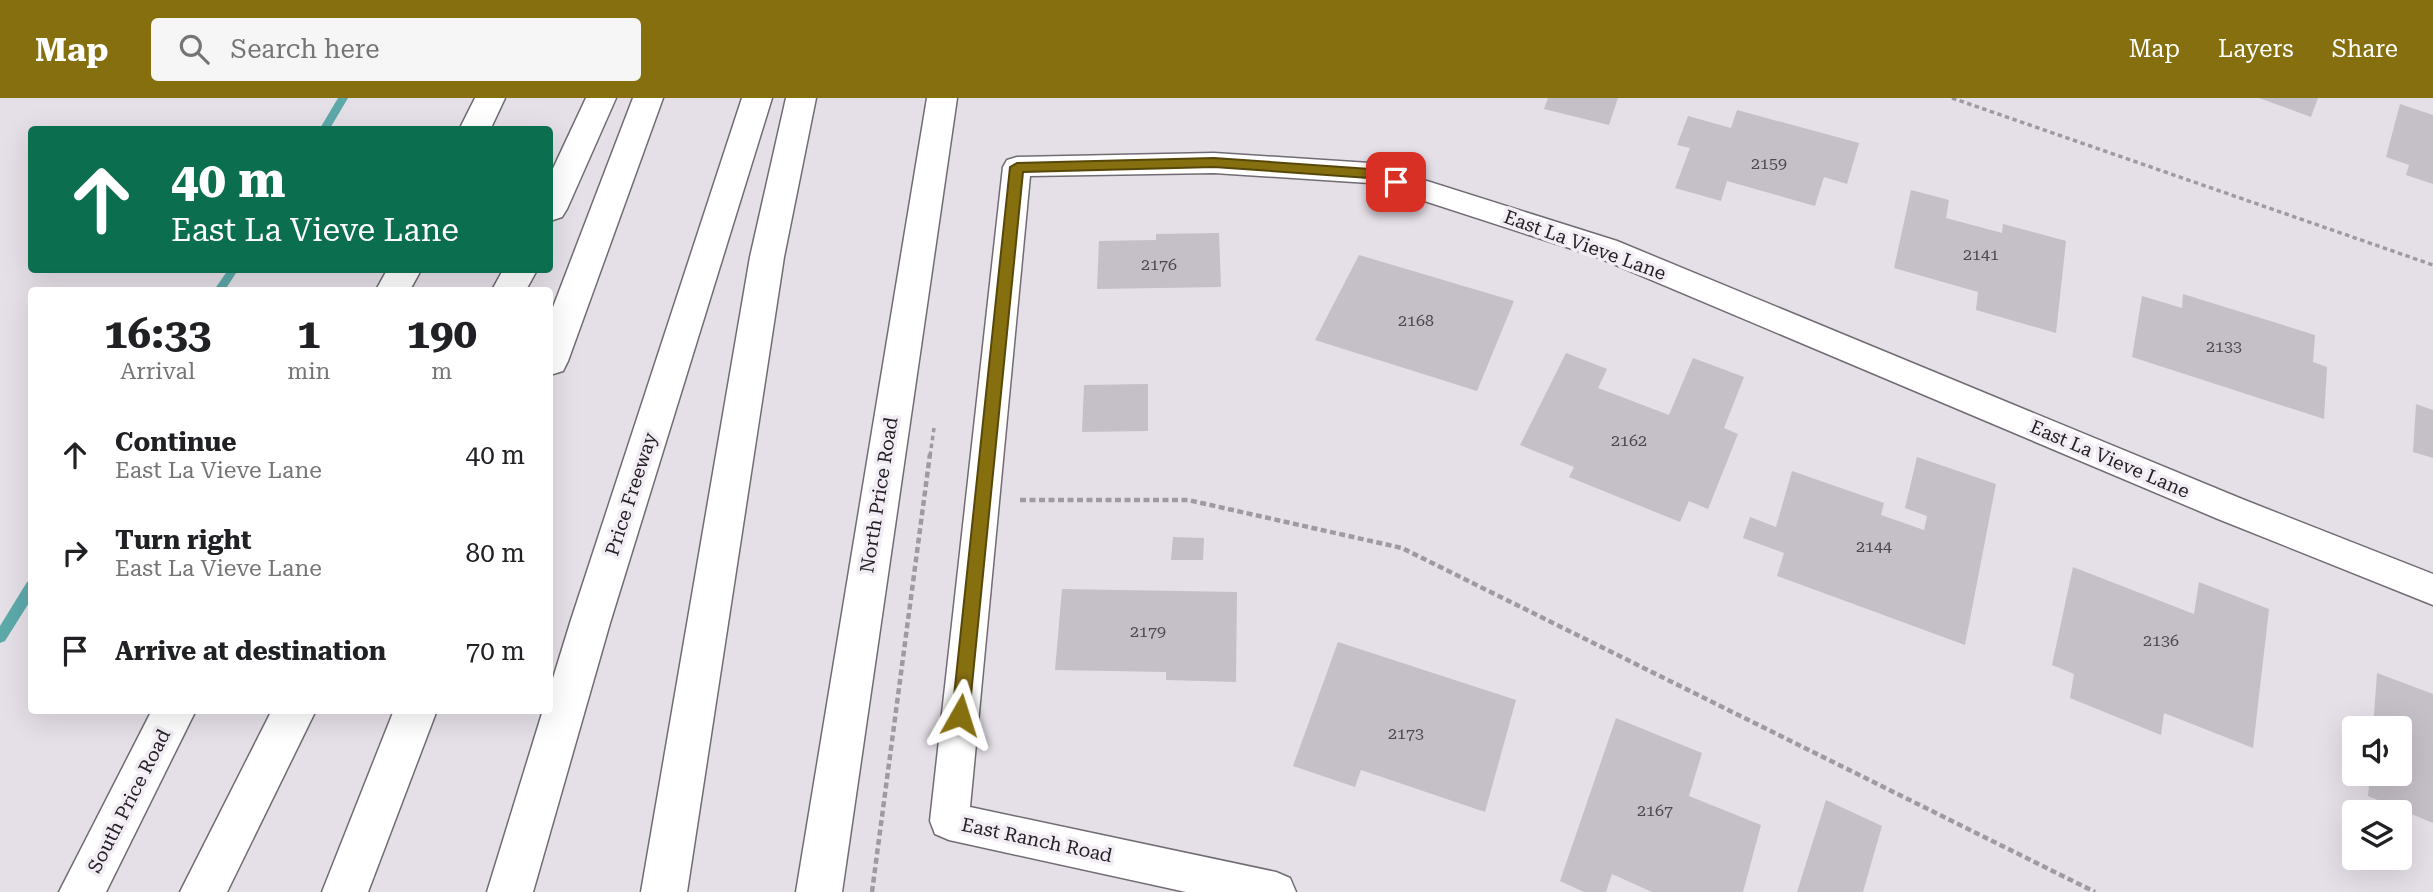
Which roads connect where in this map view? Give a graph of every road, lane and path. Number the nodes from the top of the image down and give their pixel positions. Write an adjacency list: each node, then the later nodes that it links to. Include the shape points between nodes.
1 (490, 98): 8 (main road)
2 (601, 98): 9 (main road)
3 (648, 98): 11 (main road)
4 (757, 98): 21 (main road, Price Freeway, via 590,623)
5 (801, 98): 22 (main road, via 768,257)
6 (942, 98): 23 (main road, North Price Road)
7 (1952, 98): 10 (path)
8 (476, 126)
9 (553, 202)
10 (2433, 265)
11 (553, 353)
12 (936, 414): 24 (path)
13 (984, 502): 14 (street, East La Vieve Lane, via 1017,167 1214,163 1370,173 1607,249); 25 (street, East Ranch Road, via 949,821); 26 (path, via 1188,500 1402,548)
14 (2433, 590)
15 (174, 714): 18 (main road, South Price Road)
16 (293, 714): 19 (main road)
17 (414, 714): 20 (main road)
18 (82, 892)
19 (203, 892)
20 (345, 892)
21 (510, 892)
22 (664, 892)
23 (819, 892)
24 (873, 892)
25 (1276, 892)
26 (2095, 892)

